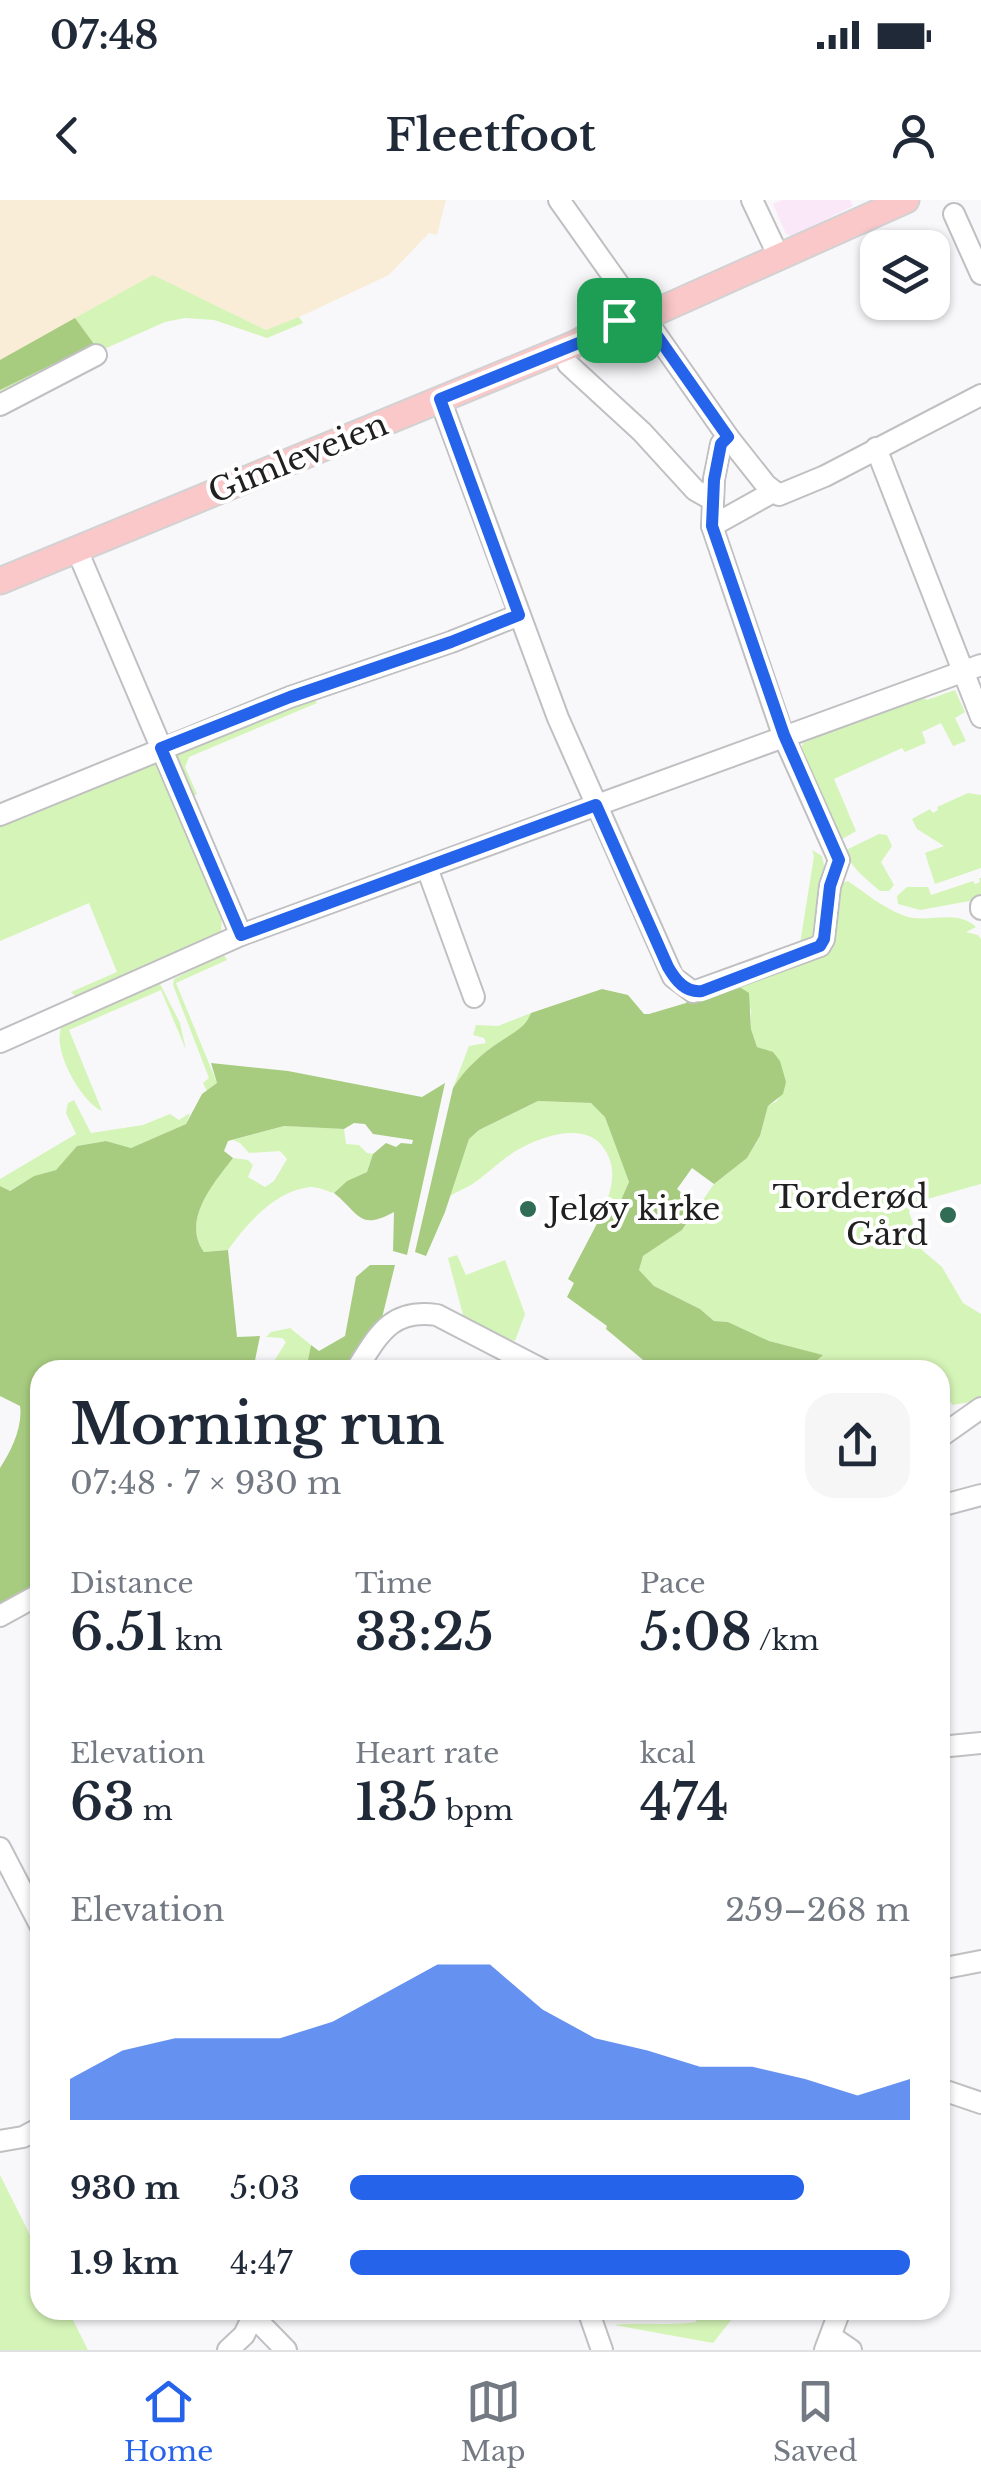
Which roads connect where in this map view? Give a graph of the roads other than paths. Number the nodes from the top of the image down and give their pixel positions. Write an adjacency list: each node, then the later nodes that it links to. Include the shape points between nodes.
1 (559, 200): 7 (street)
2 (752, 200): 5 (street)
3 (906, 200): 5 (main road, Gimleveien)
4 (954, 214): 6 (street)
5 (779, 258): 8 (main road, Gimleveien)
6 (981, 274)
7 (626, 296)
8 (647, 316): 12 (main road, Gimleveien, via 619,320 596,336); 14 (street)
9 (96, 356): 13 (street)
10 (568, 364): 17 (street)
11 (981, 395): 15 (street)
12 (440, 399): 19 (main road, Gimleveien); 21 (street)
13 (0, 405)
14 (728, 437): 16 (street); 17 (street)
15 (876, 448): 16 (street, via 784,496); 22 (street)
16 (773, 492): 18 (street)
17 (711, 499): 18 (street)
18 (712, 526): 24 (street)
19 (77, 550): 20 (main road, Gimleveien); 25 (street)
20 (0, 581)
21 (519, 615): 25 (street); 26 (street)
22 (972, 667): 23 (street); 24 (street)
23 (981, 717)
24 (784, 735): 26 (street); 26 (street, via 839,860 820,946 694,992 673,976)
25 (161, 748): 27 (street); 29 (street)
26 (596, 805): 28 (street)
27 (0, 815)
28 (427, 868): 29 (street); 30 (street)
29 (241, 935): 31 (street)
30 (474, 997)
31 (0, 1042)
32 (362, 1360): 33 (street, via 382,1330 418,1314 437,1315)
33 (525, 1360)
34 (981, 1408): 35 (street)
35 (950, 1430)
36 (981, 1495): 37 (street)
37 (950, 1503)
38 (30, 1600): 39 (street)
39 (0, 1616)
40 (981, 1743): 41 (street)
41 (950, 1746)
42 (1, 1851): 43 (street)
43 (30, 1906)
44 (981, 1961): 45 (street)
45 (950, 1967)
46 (950, 2092): 47 (street)
47 (981, 2102)
48 (30, 2133): 49 (street)
49 (0, 2141)
50 (249, 2320): 55 (street)
51 (259, 2320): 56 (street)
52 (592, 2320): 57 (street)
53 (837, 2320): 54 (street)
54 (829, 2344): 58 (street)
55 (228, 2350)
56 (286, 2350)
57 (602, 2350)
58 (851, 2350)

